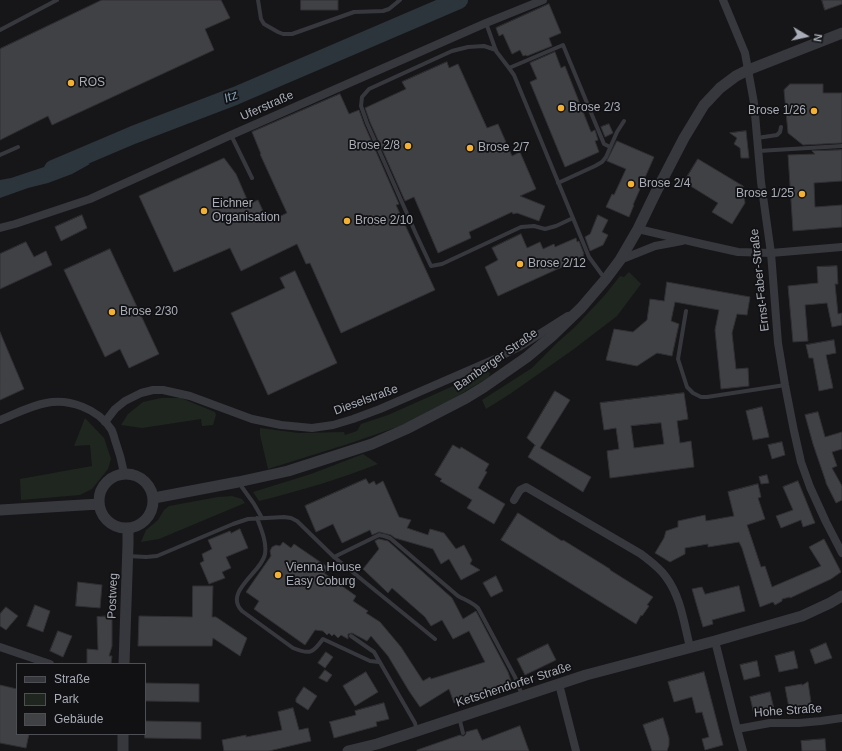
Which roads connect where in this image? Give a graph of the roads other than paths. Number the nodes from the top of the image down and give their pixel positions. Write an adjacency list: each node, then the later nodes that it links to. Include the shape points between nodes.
1 (57, 0): 7 (lane)
2 (258, 0): 3 (lane, via 264,24 283,34 292,34 354,12 383,11)
3 (400, 0)
4 (543, 0): 6 (street, Uferstraße)
5 (723, 0): 11 (street, Ernst-Faber-Straße, via 745,53)
6 (486, 23): 9 (lane); 14 (street, Uferstraße)
7 (0, 30)
8 (842, 33): 11 (street, Bamberger Straße)
9 (496, 50): 10 (lane); 23 (lane, via 484,46 452,52 369,89 362,97 361,106 367,123 416,234 431,266 442,264 521,227 534,226 544,229)
10 (510, 68): 18 (lane, via 563,45 604,144); 22 (lane)
11 (748, 70): 15 (street, Ernst-Faber-Straße); 25 (street, Bamberger Straße, via 720,88 704,105 684,138)
12 (624, 121): 18 (lane)
13 (781, 127): 15 (lane, via 777,135)
14 (231, 135): 21 (lane); 24 (street, Uferstraße, via 90,199)
15 (757, 138): 19 (street, Ernst-Faber-Straße)
16 (842, 146): 19 (lane)
17 (18, 147): 20 (lane)
18 (610, 147): 22 (lane, via 602,162)
19 (758, 151): 28 (street, Ernst-Faber-Straße)
20 (0, 155)
21 (252, 178)
22 (558, 182): 23 (lane)
23 (573, 218): 30 (lane, via 589,257)
24 (0, 228)
25 (638, 229): 26 (street); 29 (street, Bamberger Straße)
26 (686, 240): 28 (street, via 738,252); 29 (street, via 655,246)
27 (842, 247): 28 (street)
28 (771, 252): 33 (street, Ernst-Faber-Straße, via 778,343)
29 (620, 260): 30 (street, Bamberger Straße)
30 (605, 280): 31 (street, Bamberger Straße)
31 (581, 308): 35 (street, Dieselstraße, via 495,359 380,409 333,425 312,428 281,425 252,419 190,396 163,390 141,393 125,401 114,409); 37 (street, Bamberger Straße, via 527,357 484,387 424,420 372,444 288,471)
32 (686, 311): 33 (lane, via 678,359 687,387 693,393 707,398)
33 (785, 385): 44 (street, Ernst-Faber-Straße, via 801,462 810,487)
34 (0, 420): 35 (street, via 38,405 56,402 71,403 85,408)
35 (105, 422): 36 (street, via 112,430)
36 (124, 473): 38 (street, via 144,479 151,488); 40 (street, via 113,476 105,483 100,493)
37 (238, 482): 38 (street, Bamberger Straße); 42 (lane, via 254,504)
38 (154, 498): 43 (street, via 153,510 147,519 138,526)
39 (514, 500): 52 (street, via 520,490 526,487 650,561 666,577 675,592)
40 (99, 504): 41 (street); 43 (street, via 108,522 117,527)
41 (0, 510)
42 (259, 518): 45 (lane, via 233,524 157,556); 46 (lane, via 284,516 297,521); 53 (lane, via 266,546 265,556 238,594 239,608 302,652 317,648 323,639 370,661)
43 (128, 528): 45 (street, Postweg)
44 (842, 553)
45 (128, 556): 55 (street, Postweg)
46 (334, 557): 49 (lane); 57 (lane, via 378,536 390,538 458,596 478,608 515,677)
47 (842, 596): 50 (street, Ketschendorfer Straße, via 802,616)
48 (351, 636): 53 (lane, via 374,652)
49 (435, 640)
50 (715, 641): 52 (street, Ketschendorfer Straße); 60 (street)
51 (0, 647): 54 (street)
52 (690, 648): 56 (street, Ketschendorfer Straße)
53 (379, 662): 61 (lane, via 415,723)
54 (47, 663)
55 (124, 663)
56 (558, 684): 57 (street, Ketschendorfer Straße); 67 (street)
57 (522, 696): 58 (street, Ketschendorfer Straße)
58 (458, 717): 61 (street, Ketschendorfer Straße); 62 (lane)
59 (842, 718): 60 (street, Hohe Straße, via 800,723 770,723)
60 (737, 729): 68 (street)
61 (417, 731): 64 (street, Ketschendorfer Straße)
62 (463, 734)
63 (122, 735): 65 (street)
64 (378, 747): 66 (street, Ketschendorfer Straße)
65 (123, 751)
66 (348, 751)
67 (576, 751)
68 (743, 751)

